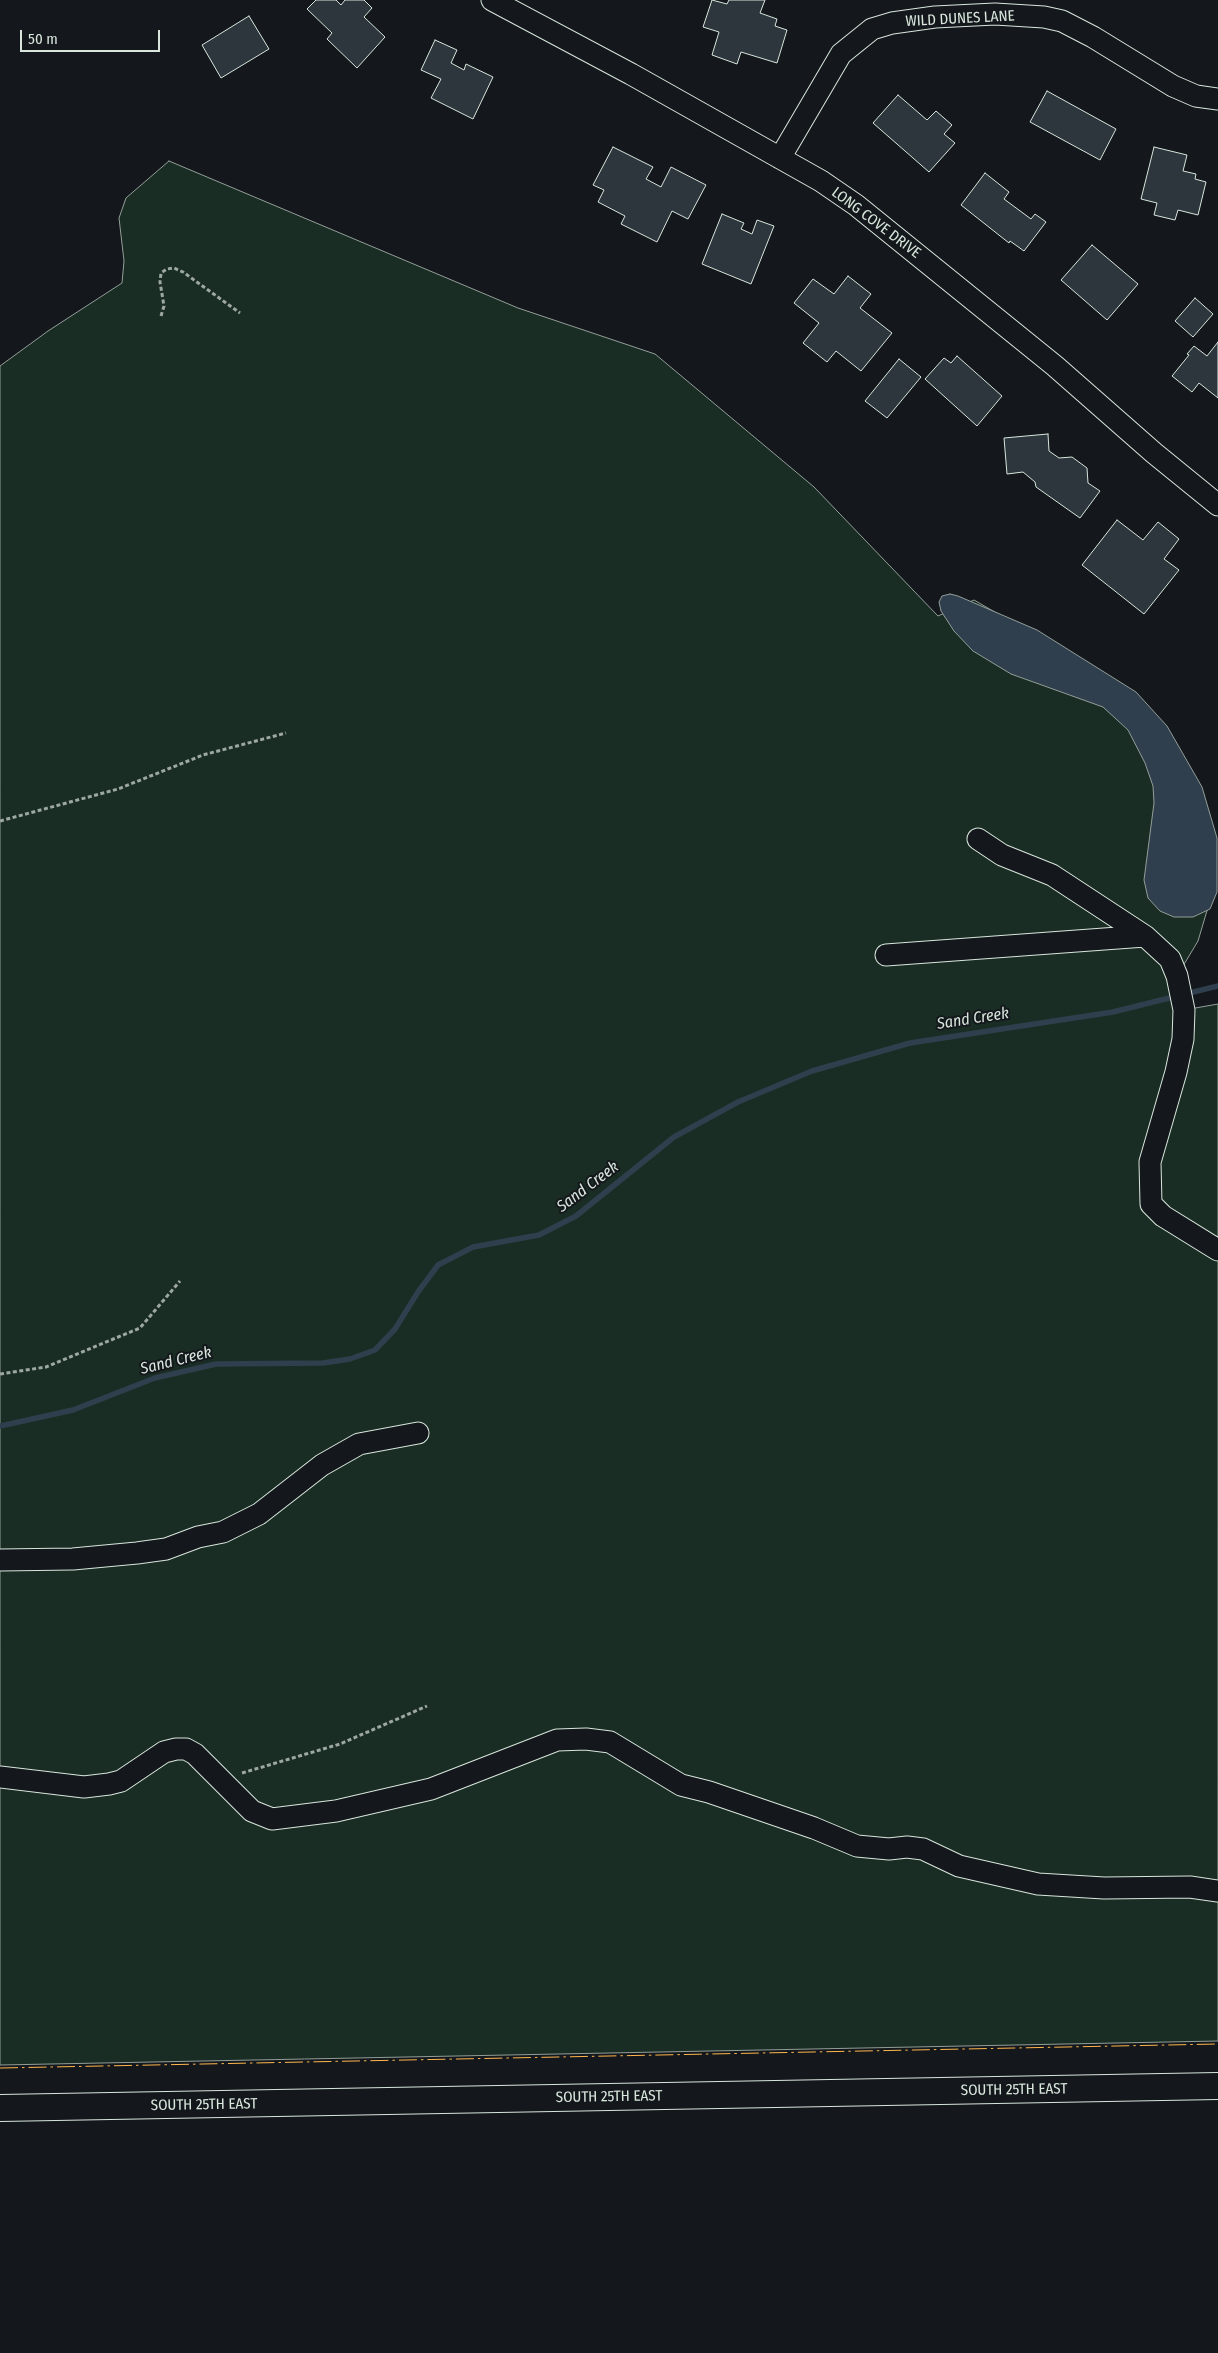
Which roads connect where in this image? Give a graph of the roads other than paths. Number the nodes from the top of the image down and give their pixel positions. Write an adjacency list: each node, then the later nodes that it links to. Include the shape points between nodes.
1 (492, 0): 3 (street, LONG COVE DRIVE)
2 (1218, 99): 3 (street, WILD DUNES LANE, via 1196,96 1173,86 1062,21 994,14 926,18 872,30 842,54)
3 (780, 158): 4 (street, LONG COVE DRIVE, via 856,205 1056,366)
4 (1218, 506)
5 (978, 840): 6 (street, via 1002,855 1052,875)
6 (1145, 936): 7 (street); 8 (street, via 1170,959 1184,1010 1183,1039 1176,1072 1150,1162 1151,1204 1163,1216)
7 (886, 955)
8 (1218, 1250)
9 (418, 1433): 10 (street, via 359,1444 322,1465 259,1514 223,1532 166,1549 137,1553 73,1559)
10 (0, 1560)
11 (0, 1777): 12 (street, via 84,1787 109,1784 121,1782 164,1752 186,1749 195,1754 252,1811 272,1819 336,1811 431,1789 557,1740 586,1739 610,1742 680,1785 709,1792 858,1846 923,1849 959,1866 1038,1884 1104,1888 1190,1887)
12 (1218, 1891)
13 (1218, 2086): 14 (main road, SOUTH 25TH EAST)
14 (0, 2108)

